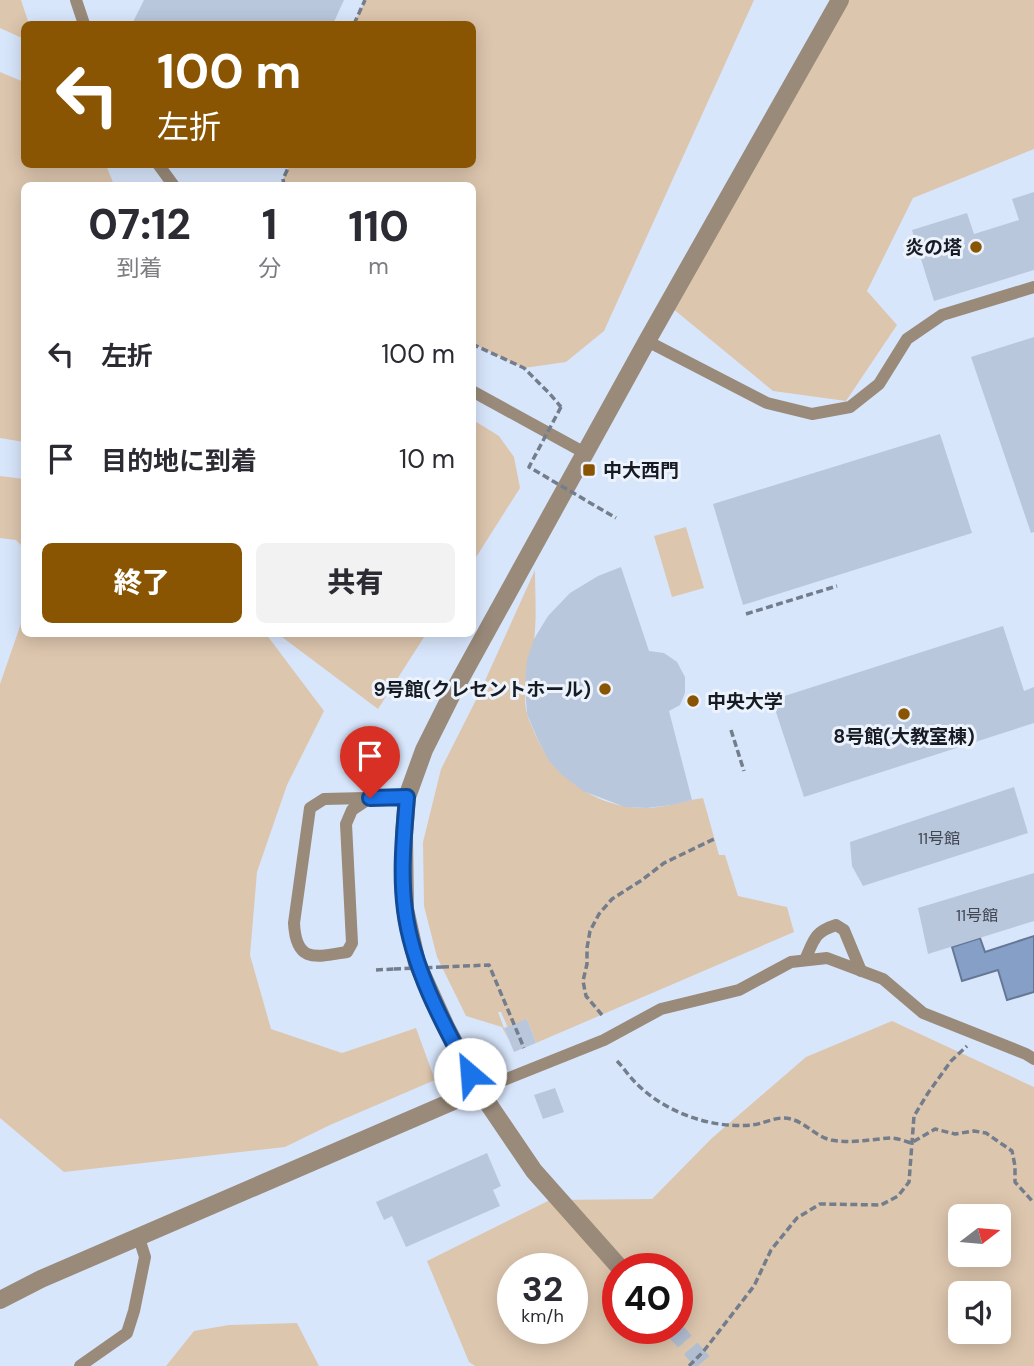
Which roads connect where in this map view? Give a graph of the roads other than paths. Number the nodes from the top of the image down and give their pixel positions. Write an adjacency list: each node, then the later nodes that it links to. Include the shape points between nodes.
1 (76, 0): 3 (lane)
2 (840, 0): 5 (street)
3 (83, 21)
4 (1034, 287): 5 (lane, via 942,315 907,339 878,384 850,407 812,414 767,403)
5 (647, 341): 7 (street)
6 (476, 393): 7 (lane)
7 (584, 453): 8 (street, via 452,694)
8 (407, 797): 9 (lane); 13 (street, via 403,870 410,936 422,973)
9 (370, 798): 9 (lane, via 352,810 346,824 352,943 347,952 318,957 307,954 298,946 294,923 310,808 324,799)
10 (805, 960): 11 (lane, via 827,958); 11 (lane, via 814,939 836,925 844,930); 13 (lane, via 791,962 739,990 661,1009 604,1040)
11 (861, 971): 12 (lane, via 883,979 923,1013)
12 (1034, 1059)
13 (478, 1090): 14 (street); 15 (street, via 534,1171)
14 (138, 1238): 16 (street); 17 (lane, via 145,1258 127,1333)
15 (607, 1253)
16 (0, 1300)
17 (80, 1366)

